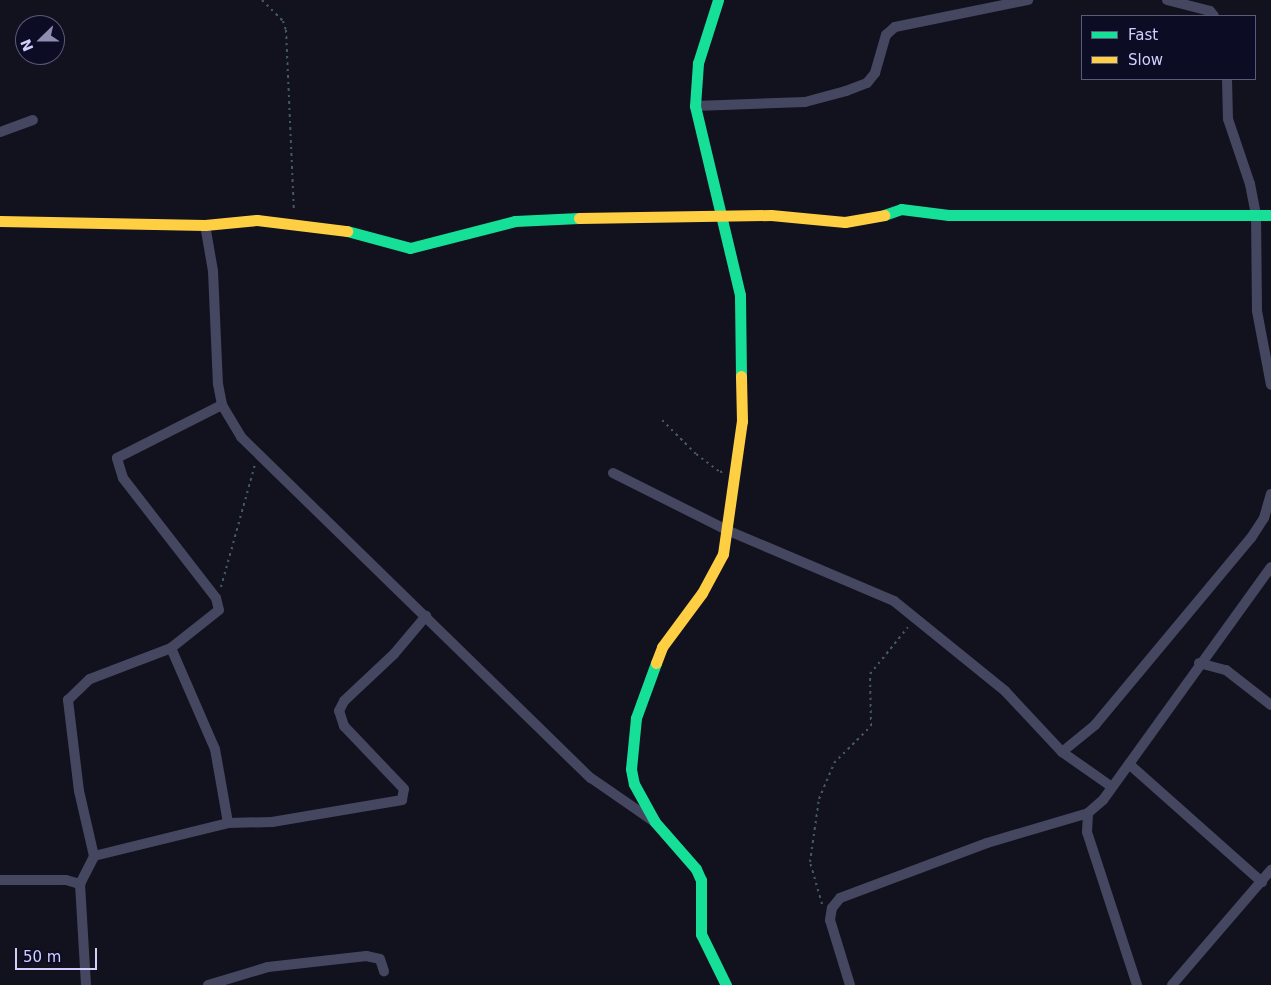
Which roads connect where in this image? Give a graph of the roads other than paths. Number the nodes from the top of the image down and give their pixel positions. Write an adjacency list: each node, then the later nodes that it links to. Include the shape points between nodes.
1 (718, 0): 6 (street, via 698,63)
2 (1028, 0): 6 (street, via 895,28 886,35 871,78 846,91 805,102)
3 (1167, 0): 4 (street, via 1203,9)
4 (1212, 15)
5 (1227, 80): 9 (street, via 1228,119 1250,184)
6 (695, 106): 11 (street)
7 (33, 120): 8 (street)
8 (0, 132)
9 (1256, 215): 10 (street); 11 (street, via 949,215 901,209 866,220 845,222 771,215); 14 (street, via 1256,311)
10 (1271, 215)
11 (723, 217): 13 (street, via 632,215 515,221 410,248 334,227 295,222 257,220); 18 (street, via 743,322 742,421)
12 (0, 221): 13 (street)
13 (205, 225): 15 (street, via 213,271 214,339)
14 (1271, 385)
15 (222, 404): 20 (street, via 230,422 258,456 312,502 376,573); 21 (street, via 124,451 116,463 123,478 216,598 217,613)
16 (613, 473): 18 (street)
17 (1271, 494): 24 (street, via 1264,518 1251,538 1095,725)
18 (729, 531): 24 (street, via 894,601 1004,691); 28 (street, via 715,572 662,647 636,718 631,769 634,784)
19 (1271, 567): 22 (street)
20 (426, 616): 28 (street, via 591,778); 29 (street, via 394,654 344,701 339,711 344,726 404,789 402,800 272,822)
21 (171, 648): 29 (street, via 215,748); 30 (street, via 90,679 68,700 79,791)
22 (1199, 663): 23 (street, via 1226,670); 25 (street)
23 (1271, 706)
24 (1062, 752): 26 (street)
25 (1129, 764): 26 (street); 33 (street)
26 (1112, 787): 27 (street)
27 (1088, 813): 39 (street, via 987,843 852,892 832,908 830,920); 40 (street, via 1088,832)
28 (655, 822): 38 (street, via 689,859 701,880 701,934)
29 (228, 823): 30 (street)
30 (94, 856): 34 (street)
31 (1271, 870): 33 (street)
32 (0, 880): 34 (street, via 66,880)
33 (1262, 882): 41 (street)
34 (80, 884): 36 (street)
35 (384, 971): 37 (street, via 380,959 366,956 268,967)
36 (86, 985)
37 (208, 985)
38 (726, 985)
39 (850, 985)
40 (1138, 985)
41 (1172, 985)

